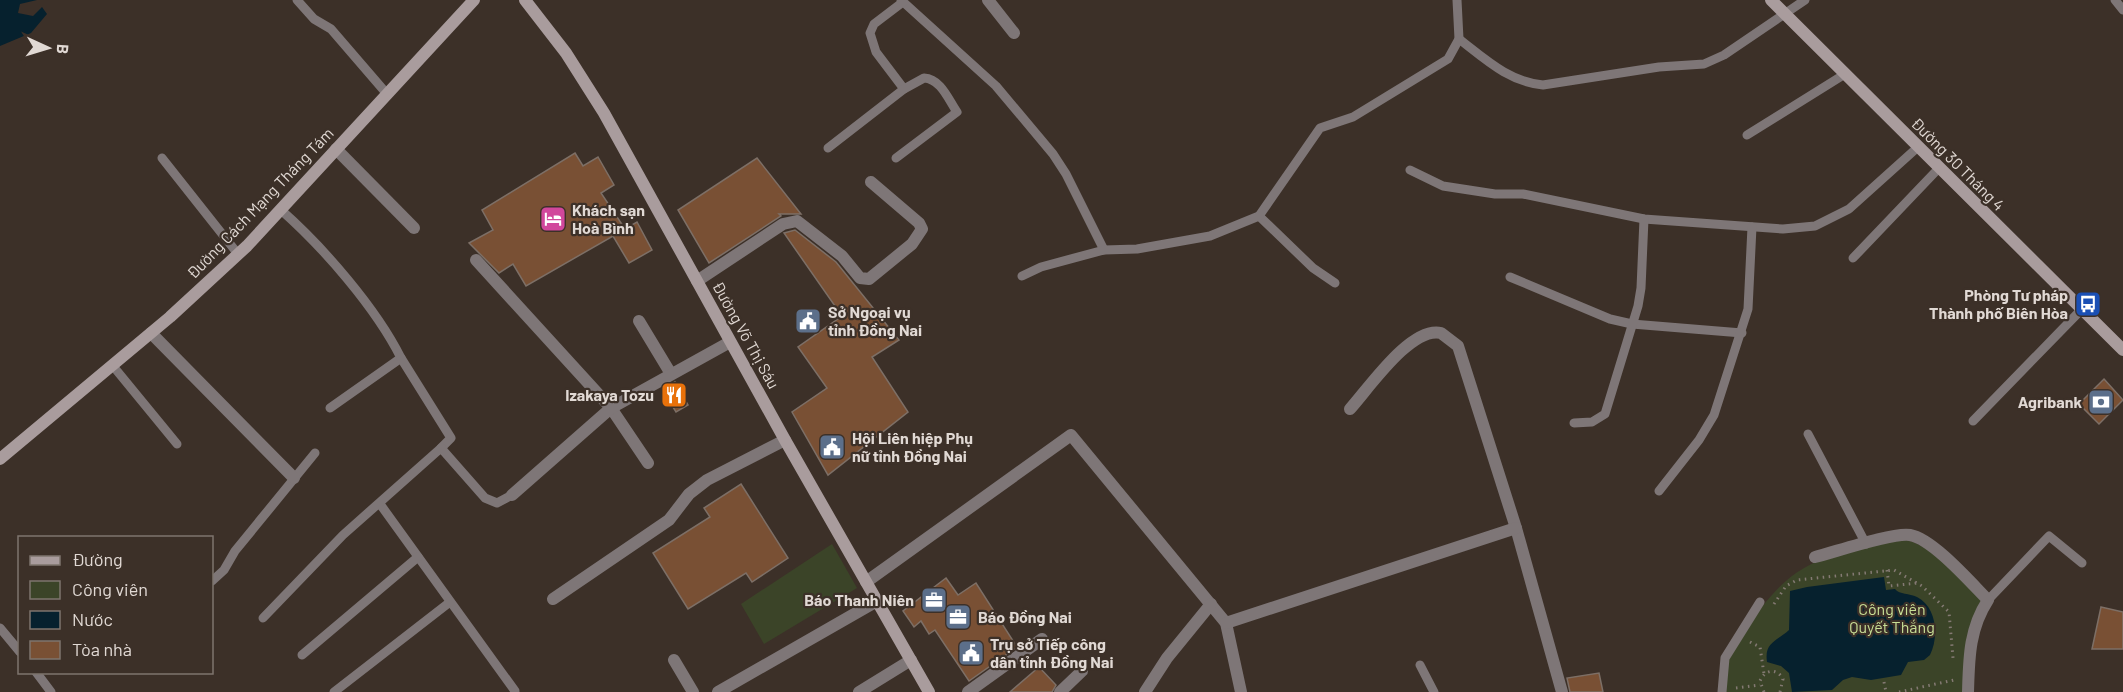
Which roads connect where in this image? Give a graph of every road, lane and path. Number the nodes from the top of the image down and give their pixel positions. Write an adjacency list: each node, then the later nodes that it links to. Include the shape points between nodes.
1 (297, 0): 16 (lane, via 314,19 331,28)
2 (474, 0): 16 (main road, Đường Cách Mạng Tháng Tám)
3 (525, 0): 37 (main road, Đường Võ Thị Sáu, via 581,75)
4 (988, 0): 12 (street)
5 (1457, 0): 13 (lane)
6 (1771, 0): 11 (main road, Đường 30 Tháng 4)
7 (1805, 0): 11 (lane)
8 (2115, 0): 10 (lane)
9 (902, 1): 15 (lane, via 874,24 870,33 876,52); 31 (lane, via 996,86 1053,154)
10 (2123, 10)
11 (1785, 14): 13 (lane, via 1704,64 1543,85 1512,78); 14 (main road, Đường 30 Tháng 4)
12 (1014, 33)
13 (1459, 39): 27 (lane, via 1454,53 1434,70 1353,117 1320,128)
14 (1845, 74): 17 (lane); 18 (main road, Đường 30 Tháng 4)
15 (904, 89): 19 (lane); 22 (lane, via 924,78 932,79 957,112)
16 (387, 94): 20 (main road, Đường Cách Mạng Tháng Tám)
17 (1747, 135)
18 (1918, 147): 23 (main road, Đường 30 Tháng 4); 29 (lane, via 1850,209 1831,219 1803,228)
19 (828, 148)
20 (336, 149): 26 (main road, Đường Cách Mạng Tháng Tám); 30 (street)
21 (162, 158): 32 (lane)
22 (896, 158)
23 (1939, 168): 33 (lane); 39 (main road, Đường 30 Tháng 4)
24 (1410, 170): 28 (lane, via 1443,186 1523,194)
25 (872, 182): 37 (street, via 922,229 912,244 869,279 860,278 842,256 797,221 783,224)
26 (281, 210): 32 (main road, Đường Cách Mạng Tháng Tám); 46 (lane, via 309,235 339,271)
27 (1258, 216): 31 (lane, via 1227,230 1183,242); 38 (lane, via 1313,268)
28 (1644, 219): 29 (lane); 41 (lane, via 1641,288)
29 (1752, 227): 43 (lane, via 1751,280)
30 (414, 228)
31 (1104, 250): 35 (lane)
32 (238, 254): 42 (main road, Đường Cách Mạng Tháng Tám)
33 (1853, 258)
34 (476, 260): 50 (street)
35 (1022, 276)
36 (1510, 277): 41 (lane, via 1610,319)
37 (697, 281): 44 (main road, Đường Võ Thị Sáu)
38 (1335, 283)
39 (2081, 310): 45 (main road, Đường 30 Tháng 4); 52 (lane)
40 (639, 321): 48 (street)
41 (1632, 324): 43 (lane); 53 (lane, via 1605,414 1592,422)
42 (151, 333): 47 (main road, Đường Cách Mạng Tháng Tám); 61 (street)
43 (1742, 333): 62 (lane, via 1707,429)
44 (730, 342): 48 (street); 55 (main road, Đường Võ Thị Sáu)
45 (2123, 350)
46 (401, 358): 49 (lane); 57 (lane, via 452,438)
47 (113, 366): 56 (lane); 59 (main road, Đường Cách Mạng Tháng Tám)
48 (670, 374): 50 (street)
49 (330, 408)
50 (610, 408): 60 (street); 63 (street)
51 (1350, 409): 65 (street, via 1422,334 1435,332 1449,339 1458,346)
52 (1973, 421)
53 (1574, 423)
54 (1808, 434): 66 (lane)
55 (785, 440): 72 (main road, Đường Võ Thị Sáu); 74 (street, via 707,480 669,520)
56 (177, 444)
57 (441, 448): 63 (lane, via 485,498 497,503); 64 (lane)
58 (315, 453): 61 (lane)
59 (0, 459)
60 (648, 463)
61 (294, 478): 71 (lane)
62 (1659, 491)
63 (512, 495)
64 (380, 504): 67 (lane); 81 (lane, via 343,535)
65 (1516, 528): 82 (street); 112 (street)
66 (1866, 544): 68 (street); 75 (street, via 1903,535 1916,537)
67 (418, 556): 77 (lane); 89 (lane)
68 (1815, 557)
69 (2082, 563): 75 (lane, via 2049,536)
70 (1887, 570): 73 (path); 73 (path, via 1889,586); 80 (path, via 1790,582)
71 (213, 579)
72 (866, 582): 76 (main road, Đường Võ Thị Sáu); 79 (street, via 1071,435)
73 (1918, 583): 117 (path, via 1949,612 1954,680)
74 (553, 599)
75 (1988, 600): 118 (street, via 1977,616 1971,636)
76 (877, 601): 91 (main road, Đường Võ Thị Sáu); 104 (street)
77 (450, 602): 100 (lane); 102 (lane)
78 (1760, 602): 113 (lane, via 1725,658)
79 (1211, 604): 82 (street); 109 (street)
80 (1771, 608)
81 (263, 618)
82 (1226, 624): 110 (street)
83 (0, 628): 88 (lane)
84 (1755, 633): 86 (path)
85 (1042, 639): 107 (street)
86 (1750, 642): 87 (path); 95 (path, via 1760,647)
87 (1747, 648)
88 (18, 650)
89 (302, 655)
90 (674, 660): 103 (street)
91 (911, 660): 105 (street); 106 (main road, Đường Võ Thị Sáu)
92 (1420, 665): 111 (lane)
93 (1082, 671): 108 (street)
94 (38, 674): 101 (lane)
95 (1764, 674): 98 (path); 115 (path, via 1775,671 1781,676 1784,683)
96 (1884, 682): 116 (path)
97 (1736, 683): 99 (path)
98 (1760, 685): 99 (path); 114 (path)
99 (1736, 690)
100 (515, 691)
101 (51, 692)
102 (334, 692)
103 (693, 692)
104 (718, 692)
105 (859, 692)
106 (930, 692)
107 (968, 692)
108 (1060, 692)
109 (1145, 692)
110 (1241, 692)
111 (1434, 692)
112 (1562, 692)
113 (1722, 692)
114 (1764, 692)
115 (1780, 692)
116 (1886, 692)
117 (1899, 692)
118 (1968, 692)

